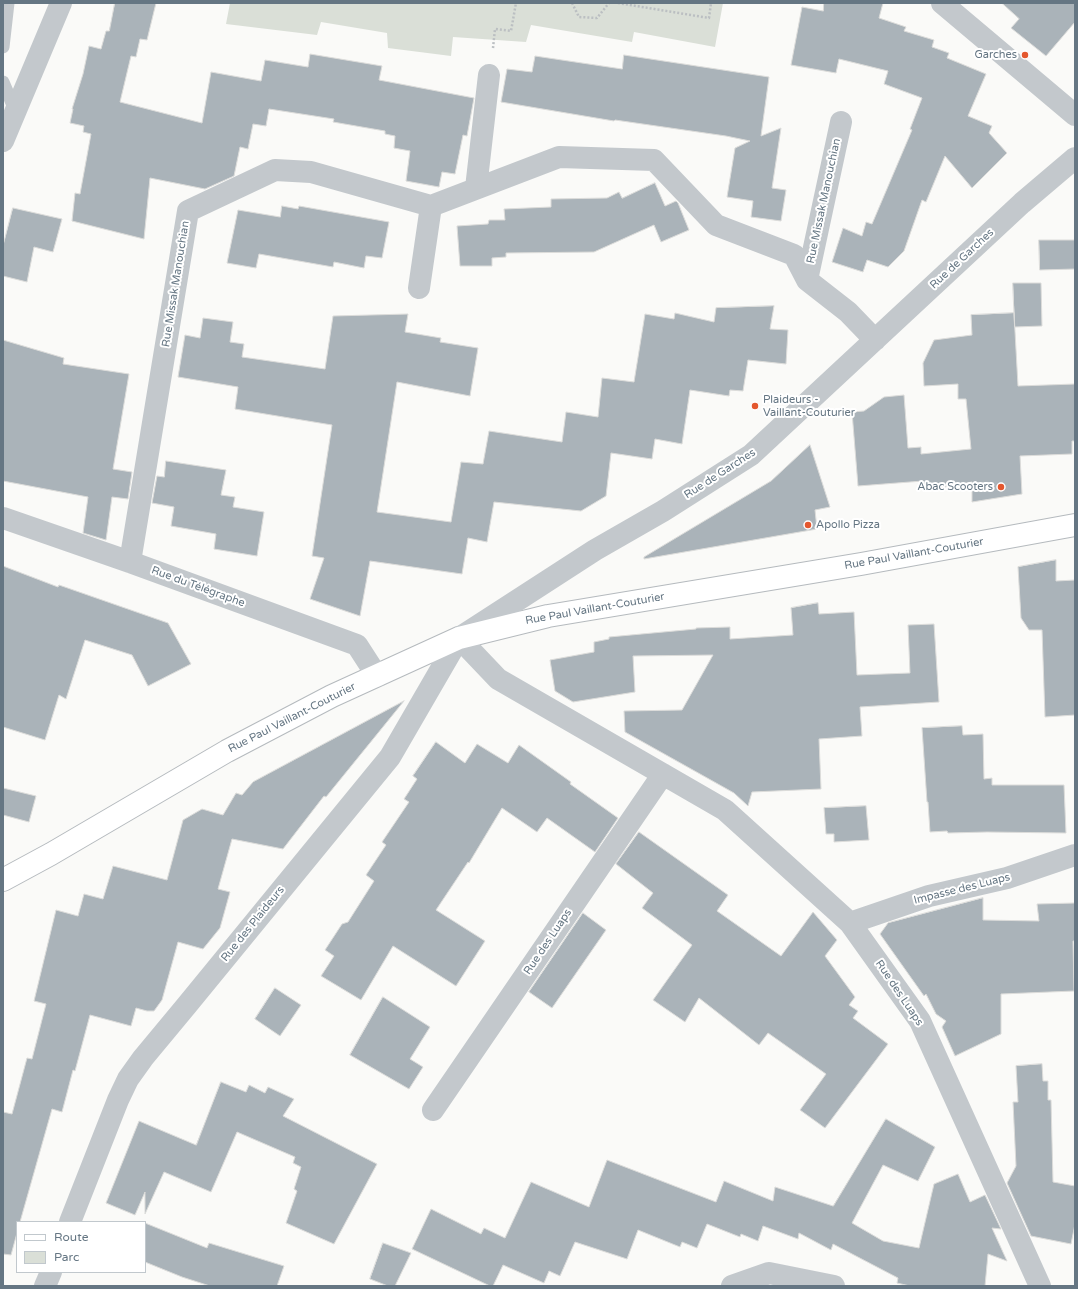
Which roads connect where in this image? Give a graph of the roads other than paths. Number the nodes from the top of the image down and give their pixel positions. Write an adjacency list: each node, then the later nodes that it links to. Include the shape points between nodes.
1 (8, 3): 4 (lane)
2 (61, 3): 7 (street)
3 (942, 3): 8 (street)
4 (3, 47)
5 (489, 75): 12 (street)
6 (3, 82): 7 (lane)
7 (16, 110): 10 (street)
8 (1075, 115)
9 (840, 122): 14 (street, Rue Missak Manouchian)
10 (3, 141)
11 (1075, 158): 16 (street, Rue de Garches, via 1022,203)
12 (476, 188): 13 (street, Rue Missak Manouchian); 14 (street, Rue Missak Manouchian, via 559,157 654,160 716,225 794,255)
13 (431, 206): 15 (street); 19 (street, Rue Missak Manouchian, via 311,172 275,170 188,211)
14 (807, 280): 16 (street, Rue Missak Manouchian, via 848,312)
15 (419, 288)
16 (876, 340): 20 (street, Rue de Garches, via 751,455 663,511 595,550)
17 (3, 518): 19 (street, Rue du Télégraphe)
18 (1075, 525): 20 (main road, Rue Paul Vaillant-Couturier, via 861,564 548,616)
19 (130, 562): 21 (street, Rue du Télégraphe, via 357,645)
20 (459, 638): 21 (main road, Rue Paul Vaillant-Couturier); 22 (street, Rue des Luaps, via 498,679); 27 (street, Rue des Plaideurs, via 390,758 128,1079)
21 (377, 676): 24 (main road, Rue Paul Vaillant-Couturier, via 332,696 227,751)
22 (663, 774): 25 (street, Rue des Luaps, via 725,810); 26 (street, Rue des Luaps)
23 (1075, 855): 25 (street, Impasse des Luaps, via 1007,878 929,896)
24 (3, 880)
25 (850, 923): 32 (street, Rue des Luaps, via 920,1021)
26 (433, 1110)
27 (70, 1221)
28 (51, 1273): 29 (street)
29 (45, 1286)
30 (732, 1286): 31 (street, via 769,1273)
31 (834, 1286)
32 (1040, 1286)

